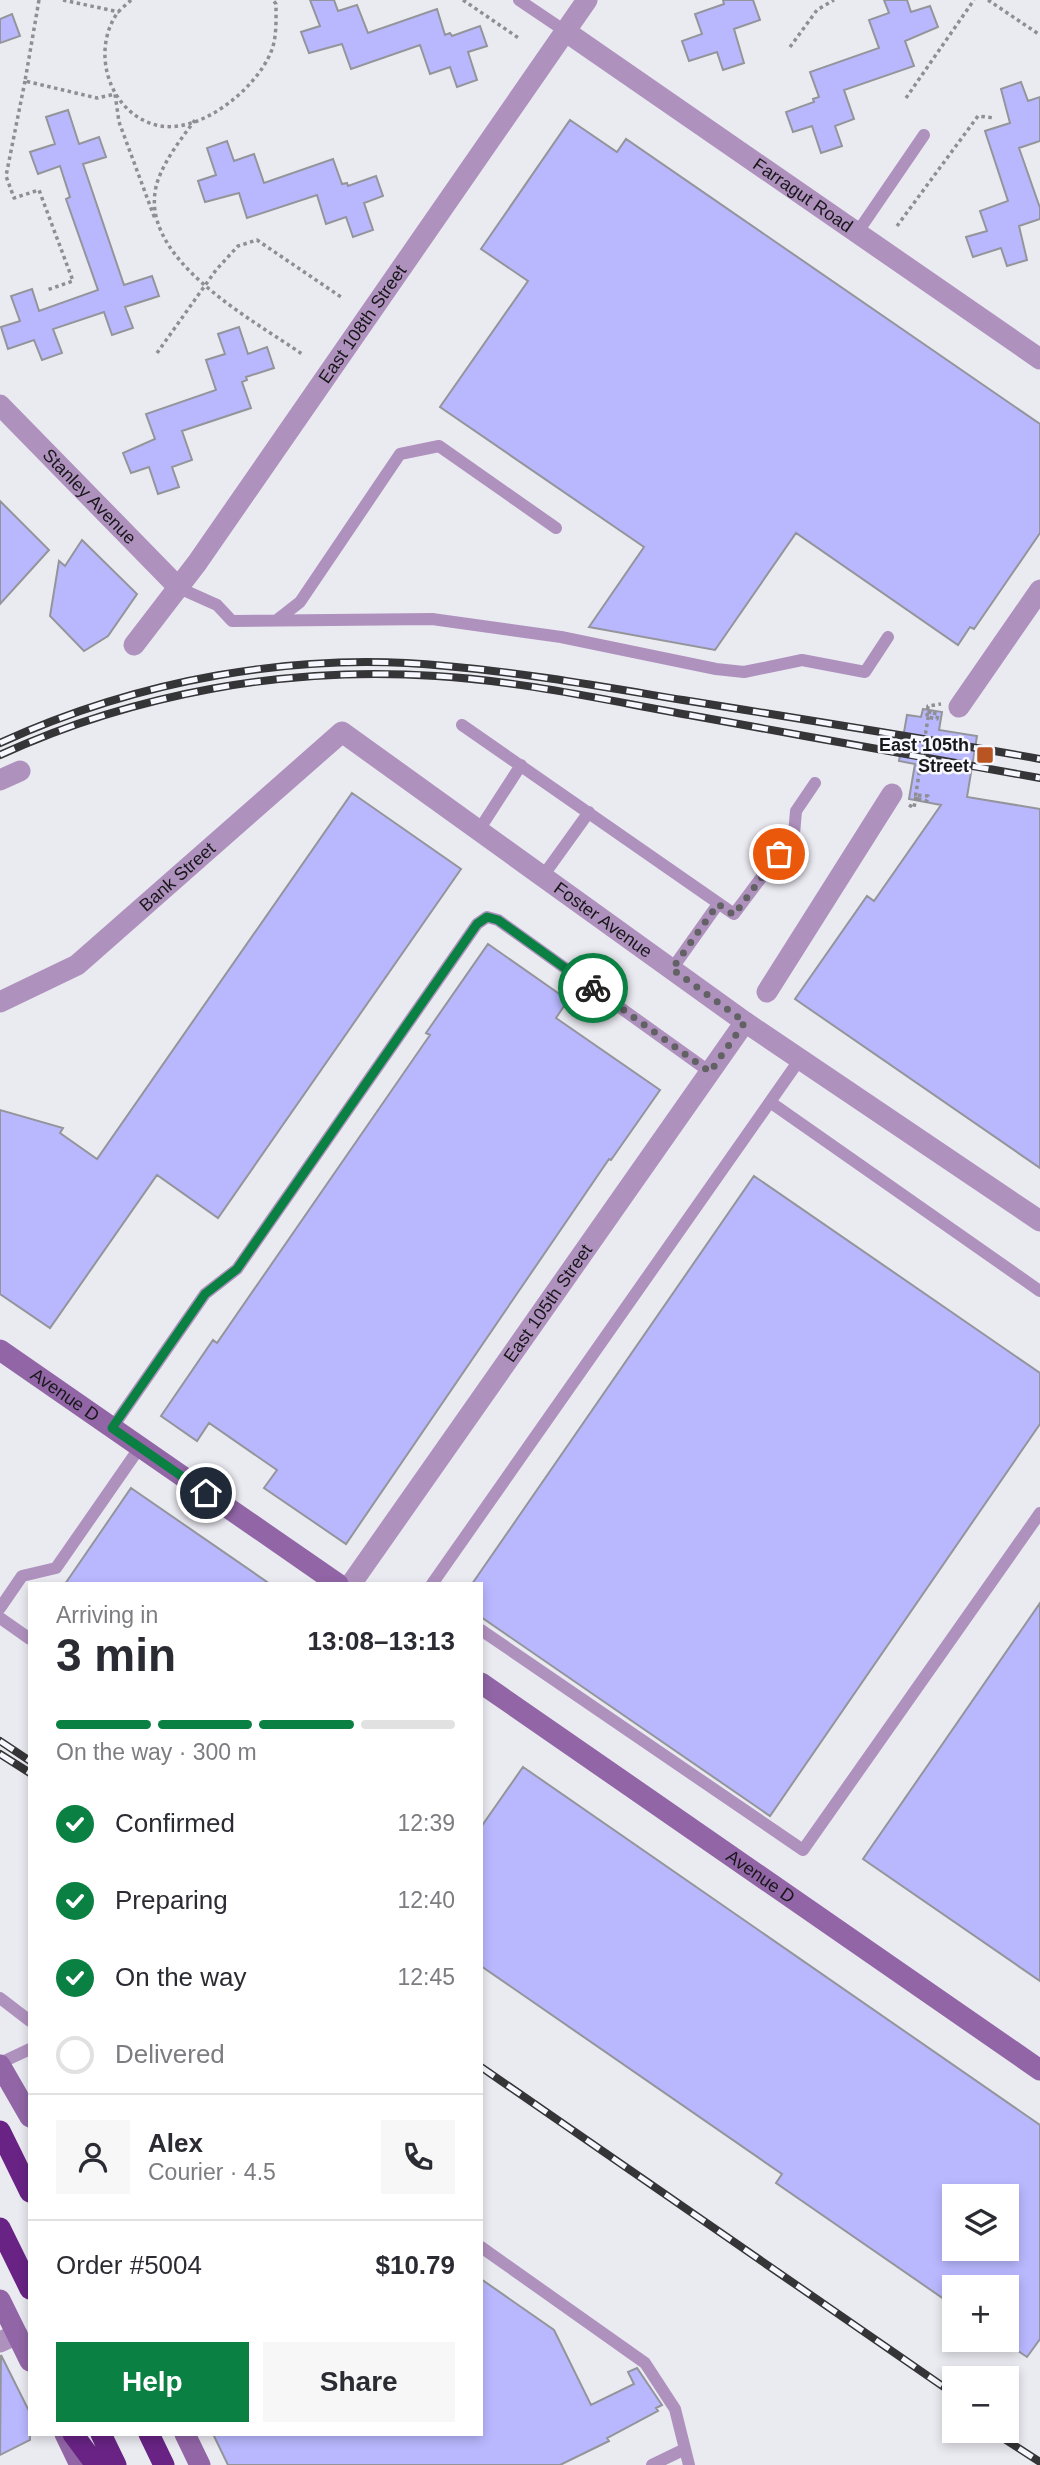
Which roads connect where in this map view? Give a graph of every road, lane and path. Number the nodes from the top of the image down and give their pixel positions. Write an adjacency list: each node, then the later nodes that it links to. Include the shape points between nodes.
1 (39, 0): 16 (path)
2 (63, 0): 11 (path)
3 (131, 0): 11 (path)
4 (273, 0): 20 (path, via 276,18 271,52 255,78 212,115)
5 (463, 0): 14 (path)
6 (519, 0): 12 (lane)
7 (587, 0): 12 (street, East 108th Street)
8 (834, 0): 15 (path, via 817,10)
9 (974, 0): 18 (path)
10 (988, 0): 13 (path)
11 (119, 12): 17 (path, via 105,51 108,82)
12 (565, 31): 24 (street, Farragut Road); 33 (street, East 108th Street)
13 (1040, 35)
14 (520, 39)
15 (790, 47)
16 (25, 81): 17 (path, via 97,98); 26 (path, via 6,176 14,198 39,190 73,281)
17 (115, 94): 20 (path, via 132,113 156,125); 22 (path, via 119,122)
18 (906, 98)
19 (995, 118): 23 (path, via 978,116)
20 (195, 120): 22 (path, via 157,182)
21 (924, 135): 24 (lane)
22 (156, 221): 25 (path, via 186,271)
23 (897, 226)
24 (857, 233): 30 (street, Farragut Road)
25 (205, 286): 27 (path, via 238,246 257,240); 28 (path); 29 (path)
26 (47, 290)
27 (341, 297)
28 (157, 353)
29 (302, 354)
30 (1040, 359)
31 (4, 418): 33 (street, Stanley Avenue)
32 (556, 528): 35 (lane, via 439,446 400,454 300,602)
33 (179, 588): 35 (lane, via 216,604 232,621); 37 (street, East 108th Street)
34 (1040, 590): 38 (street)
35 (277, 620): 36 (lane, via 432,619 561,637 744,672 802,660 865,672)
36 (888, 638)
37 (134, 645)
38 (959, 707)
39 (928, 710): 47 (path, bridge, via 927,717 933,718 937,719 938,713 929,712 915,799 927,801 928,796 916,794)
40 (462, 725): 42 (lane)
41 (342, 732): 49 (street, Foster Avenue); 54 (street, Bank Street, via 77,965)
42 (521, 765): 48 (lane); 49 (lane)
43 (20, 771): 44 (street)
44 (0, 780)
45 (815, 783): 51 (lane, via 796,811 794,834 734,915)
46 (892, 794): 53 (street)
47 (915, 800)
48 (589, 812): 50 (lane); 51 (lane)
49 (479, 830): 50 (street, Foster Avenue)
50 (543, 876): 52 (street, Foster Avenue)
51 (718, 904): 52 (lane)
52 (672, 969): 55 (street, Foster Avenue)
53 (767, 992)
54 (0, 1002)
55 (745, 1022): 56 (street, Foster Avenue); 57 (street, East 105th Street)
56 (800, 1059): 58 (lane); 59 (street, Foster Avenue)
57 (710, 1072): 62 (lane, via 498,920 487,917 477,924 237,1269 205,1294); 66 (street, East 105th Street)
58 (770, 1102): 60 (lane); 67 (lane)
59 (1040, 1221)
60 (1040, 1291)
61 (0, 1350): 62 (main road, Avenue D)
62 (112, 1428): 63 (main road, Avenue D)
63 (140, 1447): 65 (main road, Avenue D); 68 (lane, via 56,1568 22,1576)
64 (1040, 1513): 70 (lane, via 803,1850)
65 (335, 1582)
66 (352, 1582)
67 (433, 1582)
68 (0, 1608)
69 (0, 1618): 71 (lane)
70 (483, 1631)
71 (28, 1638)
72 (483, 1684): 77 (main road, Avenue D)
73 (0, 1998): 74 (lane)
74 (28, 2019)
75 (28, 2050): 76 (lane)
76 (0, 2064): 78 (main road)
77 (1040, 2070)
78 (28, 2113)
79 (0, 2131): 80 (highway)
80 (28, 2188)
81 (0, 2228): 83 (highway)
82 (483, 2248): 92 (lane, via 645,2363 675,2409)
83 (28, 2285)
84 (0, 2300): 85 (main road)
85 (8, 2338): 86 (main road)
86 (28, 2359)
87 (66, 2436): 93 (main road)
88 (75, 2436): 94 (highway)
89 (102, 2436): 95 (highway)
90 (150, 2436): 96 (highway)
91 (186, 2436): 97 (main road)
92 (685, 2449): 98 (lane); 99 (lane)
93 (80, 2465)
94 (96, 2465)
95 (116, 2465)
96 (164, 2465)
97 (200, 2465)
98 (652, 2465)
99 (689, 2465)

